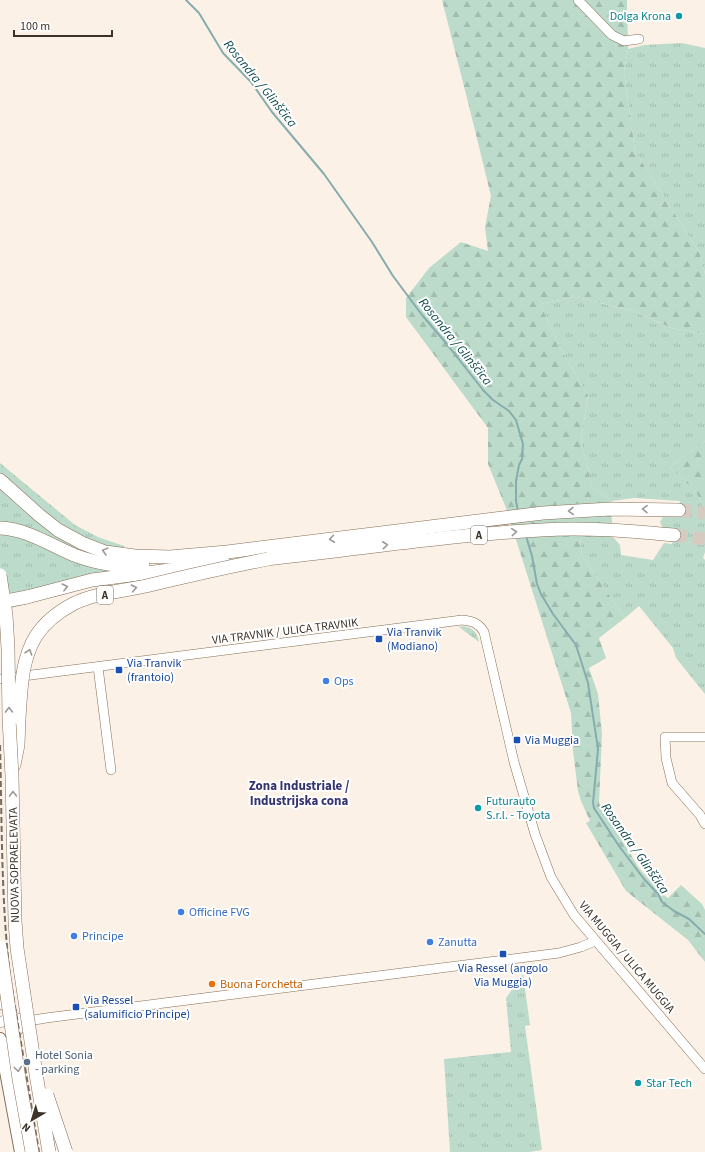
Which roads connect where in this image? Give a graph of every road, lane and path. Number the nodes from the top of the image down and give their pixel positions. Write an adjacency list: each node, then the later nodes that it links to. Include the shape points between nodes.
1 (578, 0): 2 (street, via 612,35 624,41)
2 (639, 39)
3 (0, 480): 7 (highway, A, one-way to 3, via 170,557 105,552 58,530)
4 (679, 510): 7 (highway, A, one-way to 7, via 610,509 543,513)
5 (0, 528): 7 (highway, A, via 26,533 98,563 125,566 163,563)
6 (674, 535): 8 (highway, A, one-way to 6, via 541,529 613,530)
7 (227, 552)
8 (268, 558): 10 (highway, A, one-way to 8, bridge, via 92,580); 16 (highway, A, one-way to 8, bridge, via 18,744 26,660 36,636 52,617 75,603)
9 (0, 575): 16 (highway, NUOVA SOPRAELEVATA, one-way to 9, bridge, via 6,622)
10 (0, 602)
11 (476, 623): 12 (street, VIA TRAVNIK / ULICA TRAVNIK, via 462,620); 18 (street, VIA MUGGIA / ULICA MUGGIA, via 484,632 514,762 545,863 574,915)
12 (98, 667): 13 (street, VIA TRAVNIK / ULICA TRAVNIK); 15 (street)
13 (0, 679)
14 (705, 737): 17 (street, via 665,737 672,783)
15 (111, 770)
16 (12, 776): 20 (highway, NUOVA SOPRAELEVATA, one-way to 16, bridge)
17 (705, 824)
18 (595, 941): 23 (street, via 559,953); 29 (street, VIA MUGGIA / ULICA MUGGIA)
19 (0, 947): 30 (highway, one-way to 30, bridge, via 19,1079)
20 (17, 948): 31 (highway, NUOVA SOPRAELEVATA, bridge); 32 (highway, bridge, via 44,1086)
21 (0, 1004): 22 (street)
22 (18, 1017): 23 (street); 24 (street)
23 (29, 1020): 26 (street)
24 (0, 1022)
25 (0, 1026): 26 (street, via 10,1031)
26 (19, 1029): 28 (street)
27 (0, 1038): 28 (main road)
28 (2, 1051): 30 (main road)
29 (705, 1069)
30 (24, 1151)
31 (49, 1152)
32 (66, 1152)

